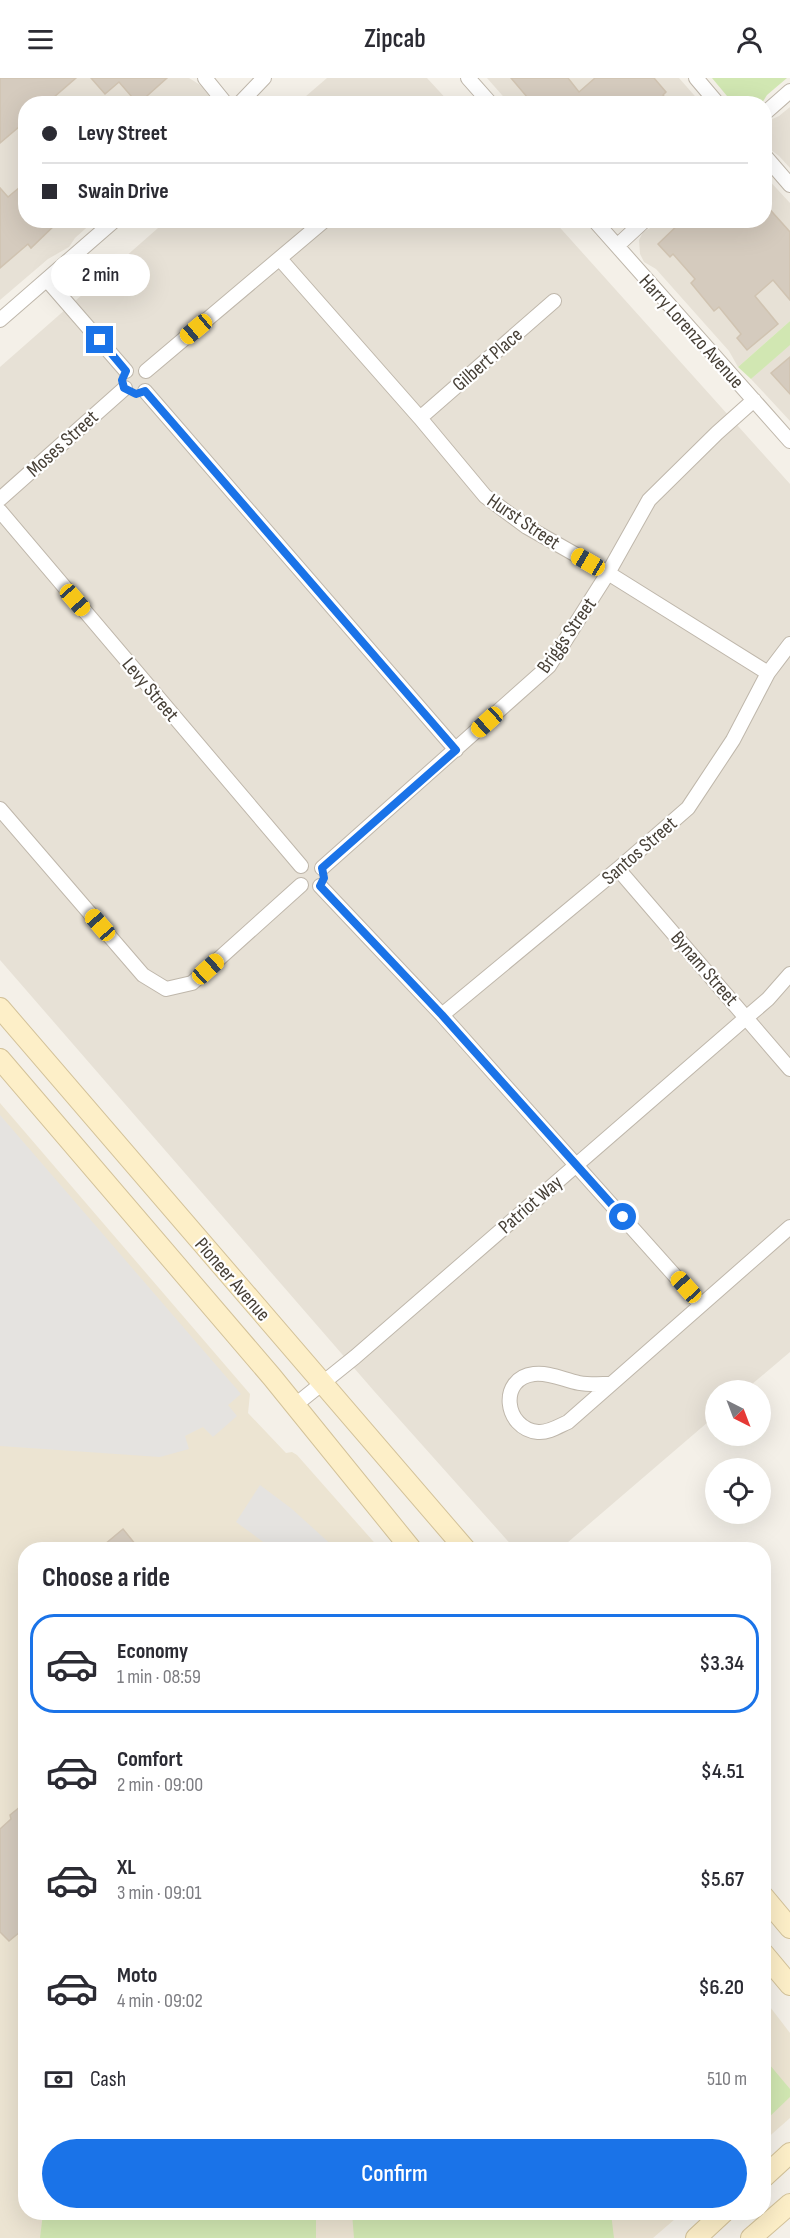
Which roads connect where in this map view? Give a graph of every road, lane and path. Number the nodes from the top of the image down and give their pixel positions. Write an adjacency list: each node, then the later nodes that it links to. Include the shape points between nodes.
1 (205, 78): 6 (street)
2 (264, 78): 7 (street)
3 (468, 78): 8 (street)
4 (696, 78): 9 (street)
5 (790, 91): 10 (street)
6 (220, 96)
7 (247, 96)
8 (484, 96)
9 (711, 96)
10 (772, 107)
11 (772, 164): 12 (street)
12 (790, 185)
13 (106, 228): 19 (street)
14 (316, 228): 18 (street)
15 (601, 228): 17 (street, Harry Lorenzo Avenue)
16 (636, 228): 17 (street)
17 (617, 246): 26 (street, Harry Lorenzo Avenue)
18 (280, 259): 23 (street); 27 (street, Hurst Street)
19 (47, 280): 21 (street); 22 (street)
20 (554, 301): 27 (street, Gilbert Place)
21 (0, 320)
22 (126, 371): 23 (street, via 138,367); 24 (street)
23 (146, 371): 25 (street, via 149,383)
24 (124, 388): 25 (street, via 136,394); 29 (street, Moses Street)
25 (145, 391): 34 (street)
26 (754, 400): 28 (street, Harry Lorenzo Avenue); 31 (street, Briggs Street, via 649,500)
27 (420, 418): 31 (street, Hurst Street, via 485,496 526,527)
28 (790, 441)
29 (0, 499)
30 (0, 511): 36 (street, Levy Street)
31 (608, 573): 33 (street, Hurst Street); 34 (street, Briggs Street, via 549,666)
32 (790, 644): 33 (street, Santos Street)
33 (768, 673): 38 (street, Santos Street, via 733,740 688,808)
34 (456, 750): 37 (street, Briggs Street)
35 (0, 809): 39 (street, via 143,975 166,989 192,983)
36 (302, 866): 37 (street, via 315,863); 39 (street, via 297,878)
37 (322, 868): 40 (street, via 324,878)
38 (618, 869): 43 (street, Santos Street); 44 (street, Bynam Street)
39 (301, 885): 40 (street, via 308,890)
40 (320, 886): 43 (street)
41 (790, 974): 44 (street, Patriot Way)
42 (0, 1008): 47 (street, Pioneer Avenue)
43 (442, 1015): 48 (street)
44 (747, 1017): 46 (street, Bynam Street); 48 (street, Patriot Way)
45 (0, 1056): 47 (street, via 18,1048 77,1116); 53 (street, Pioneer Avenue)
46 (790, 1069)
47 (95, 1119): 51 (street, Pioneer Avenue)
48 (575, 1164): 50 (street); 51 (street, Patriot Way)
49 (790, 1227): 50 (street)
50 (701, 1305): 52 (street)
51 (323, 1383): 53 (street, Patriot Way); 55 (street, Pioneer Avenue)
52 (611, 1384): 52 (street, via 568,1422 538,1432 523,1427 513,1417 508,1403 511,1388 521,1377 535,1373 579,1383)
53 (294, 1406): 54 (street, Pioneer Avenue)
54 (405, 1542)
55 (459, 1542)
56 (771, 1905): 57 (street)
57 (790, 1928)
58 (771, 1962): 59 (street)
59 (790, 1985)
60 (790, 2153): 61 (street)
61 (771, 2171)
62 (790, 2204): 65 (street)
63 (715, 2220): 64 (street)
64 (696, 2238)
65 (751, 2238)

